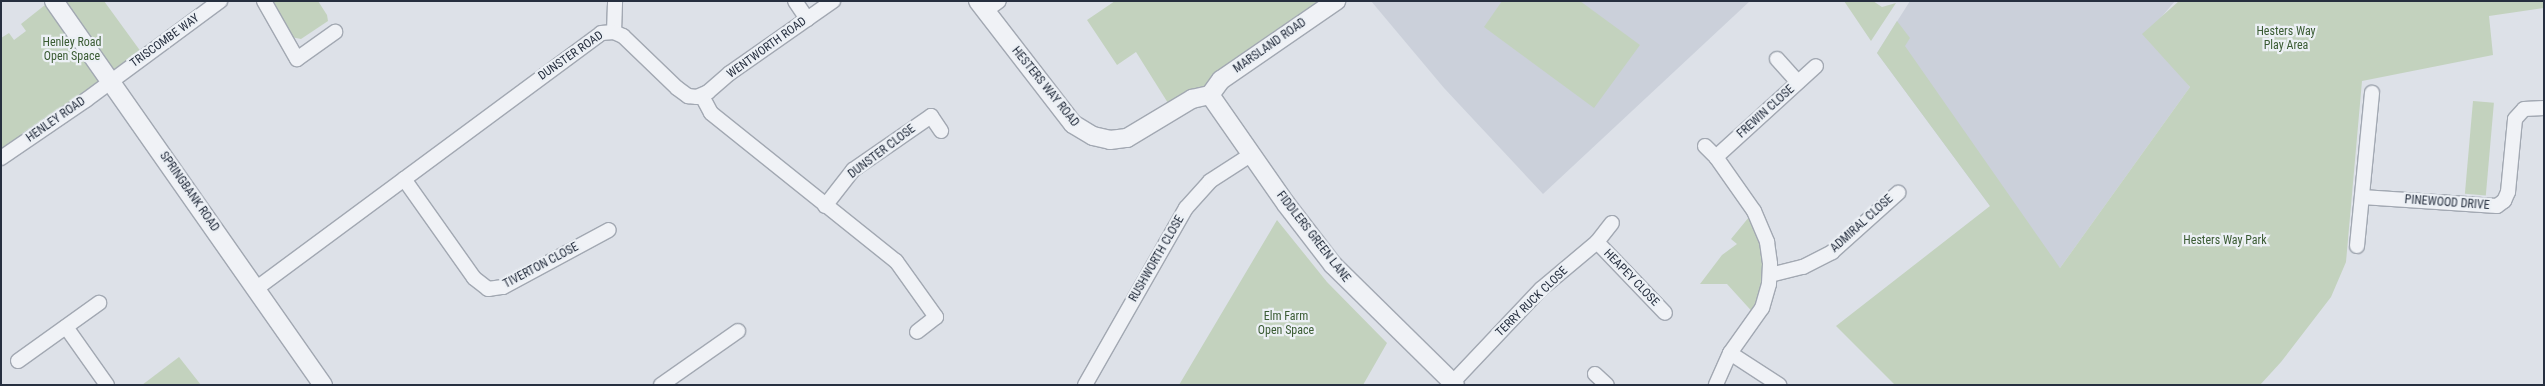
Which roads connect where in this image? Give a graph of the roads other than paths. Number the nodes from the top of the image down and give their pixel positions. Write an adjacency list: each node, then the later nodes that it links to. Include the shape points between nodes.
1 (54, 1): 14 (street, SPRINGBANK ROAD)
2 (220, 1): 14 (street, TRISCOMBE WAY)
3 (264, 1): 10 (street, via 297,59)
4 (615, 1): 11 (street)
5 (795, 1): 9 (street)
6 (833, 1): 9 (street, WENTWORTH ROAD)
7 (1336, 1): 17 (street, MARSLAND ROAD, via 1221,80)
8 (988, 4): 17 (street, HESTERS WAY ROAD, via 1073,124 1093,136 1110,140 1127,138 1192,99)
9 (807, 19): 18 (street, WENTWORTH ROAD)
10 (334, 32)
11 (614, 32): 18 (street, DUNSTER ROAD, via 623,36 684,94); 25 (street, DUNSTER ROAD, via 596,36)
12 (1777, 59): 15 (street)
13 (1816, 66): 15 (street, FREWIN CLOSE)
14 (110, 80): 24 (street, HENLEY ROAD); 34 (street, SPRINGBANK ROAD)
15 (1798, 82): 23 (street, FREWIN CLOSE)
16 (2372, 92): 27 (street)
17 (1210, 95): 22 (street, FIDDLERS GREEN LANE)
18 (702, 96): 28 (street, via 711,113)
19 (2544, 108): 27 (street, PINEWOOD DRIVE, via 2524,109 2515,119 2508,192 2497,206)
20 (941, 131): 28 (street, DUNSTER CLOSE, via 931,116 853,170)
21 (1705, 146): 23 (street)
22 (1252, 154): 43 (street, FIDDLERS GREEN LANE, via 1332,265); 47 (street, RUSHWORTH CLOSE, via 1210,181 1186,208)
23 (1716, 157): 33 (street, via 1754,211 1767,242)
24 (1, 158)
25 (404, 179): 30 (street, TIVERTON CLOSE, via 474,278 488,289 503,287); 34 (street, DUNSTER ROAD)
26 (1898, 193): 33 (street, ADMIRAL CLOSE, via 1825,256 1803,267)
27 (2362, 197): 32 (street)
28 (825, 206): 39 (street, via 896,261 936,317)
29 (1612, 223): 31 (street, TERRY RUCK CLOSE)
30 (609, 230)
31 (1597, 242): 36 (street, HEAPEY CLOSE); 43 (street, TERRY RUCK CLOSE, via 1542,289)
32 (2357, 246)
33 (1770, 274): 40 (street, via 1762,308)
34 (256, 288): 45 (street, SPRINGBANK ROAD)
35 (99, 303): 37 (street)
36 (1665, 313)
37 (66, 327): 41 (street); 44 (street)
38 (738, 330): 46 (street)
39 (917, 332)
40 (1730, 353): 49 (street); 50 (street)
41 (18, 361)
42 (1595, 374): 48 (street)
43 (1454, 384)
44 (107, 385)
45 (323, 385)
46 (661, 385)
47 (1085, 385)
48 (1607, 385)
49 (1716, 385)
50 (1779, 385)

